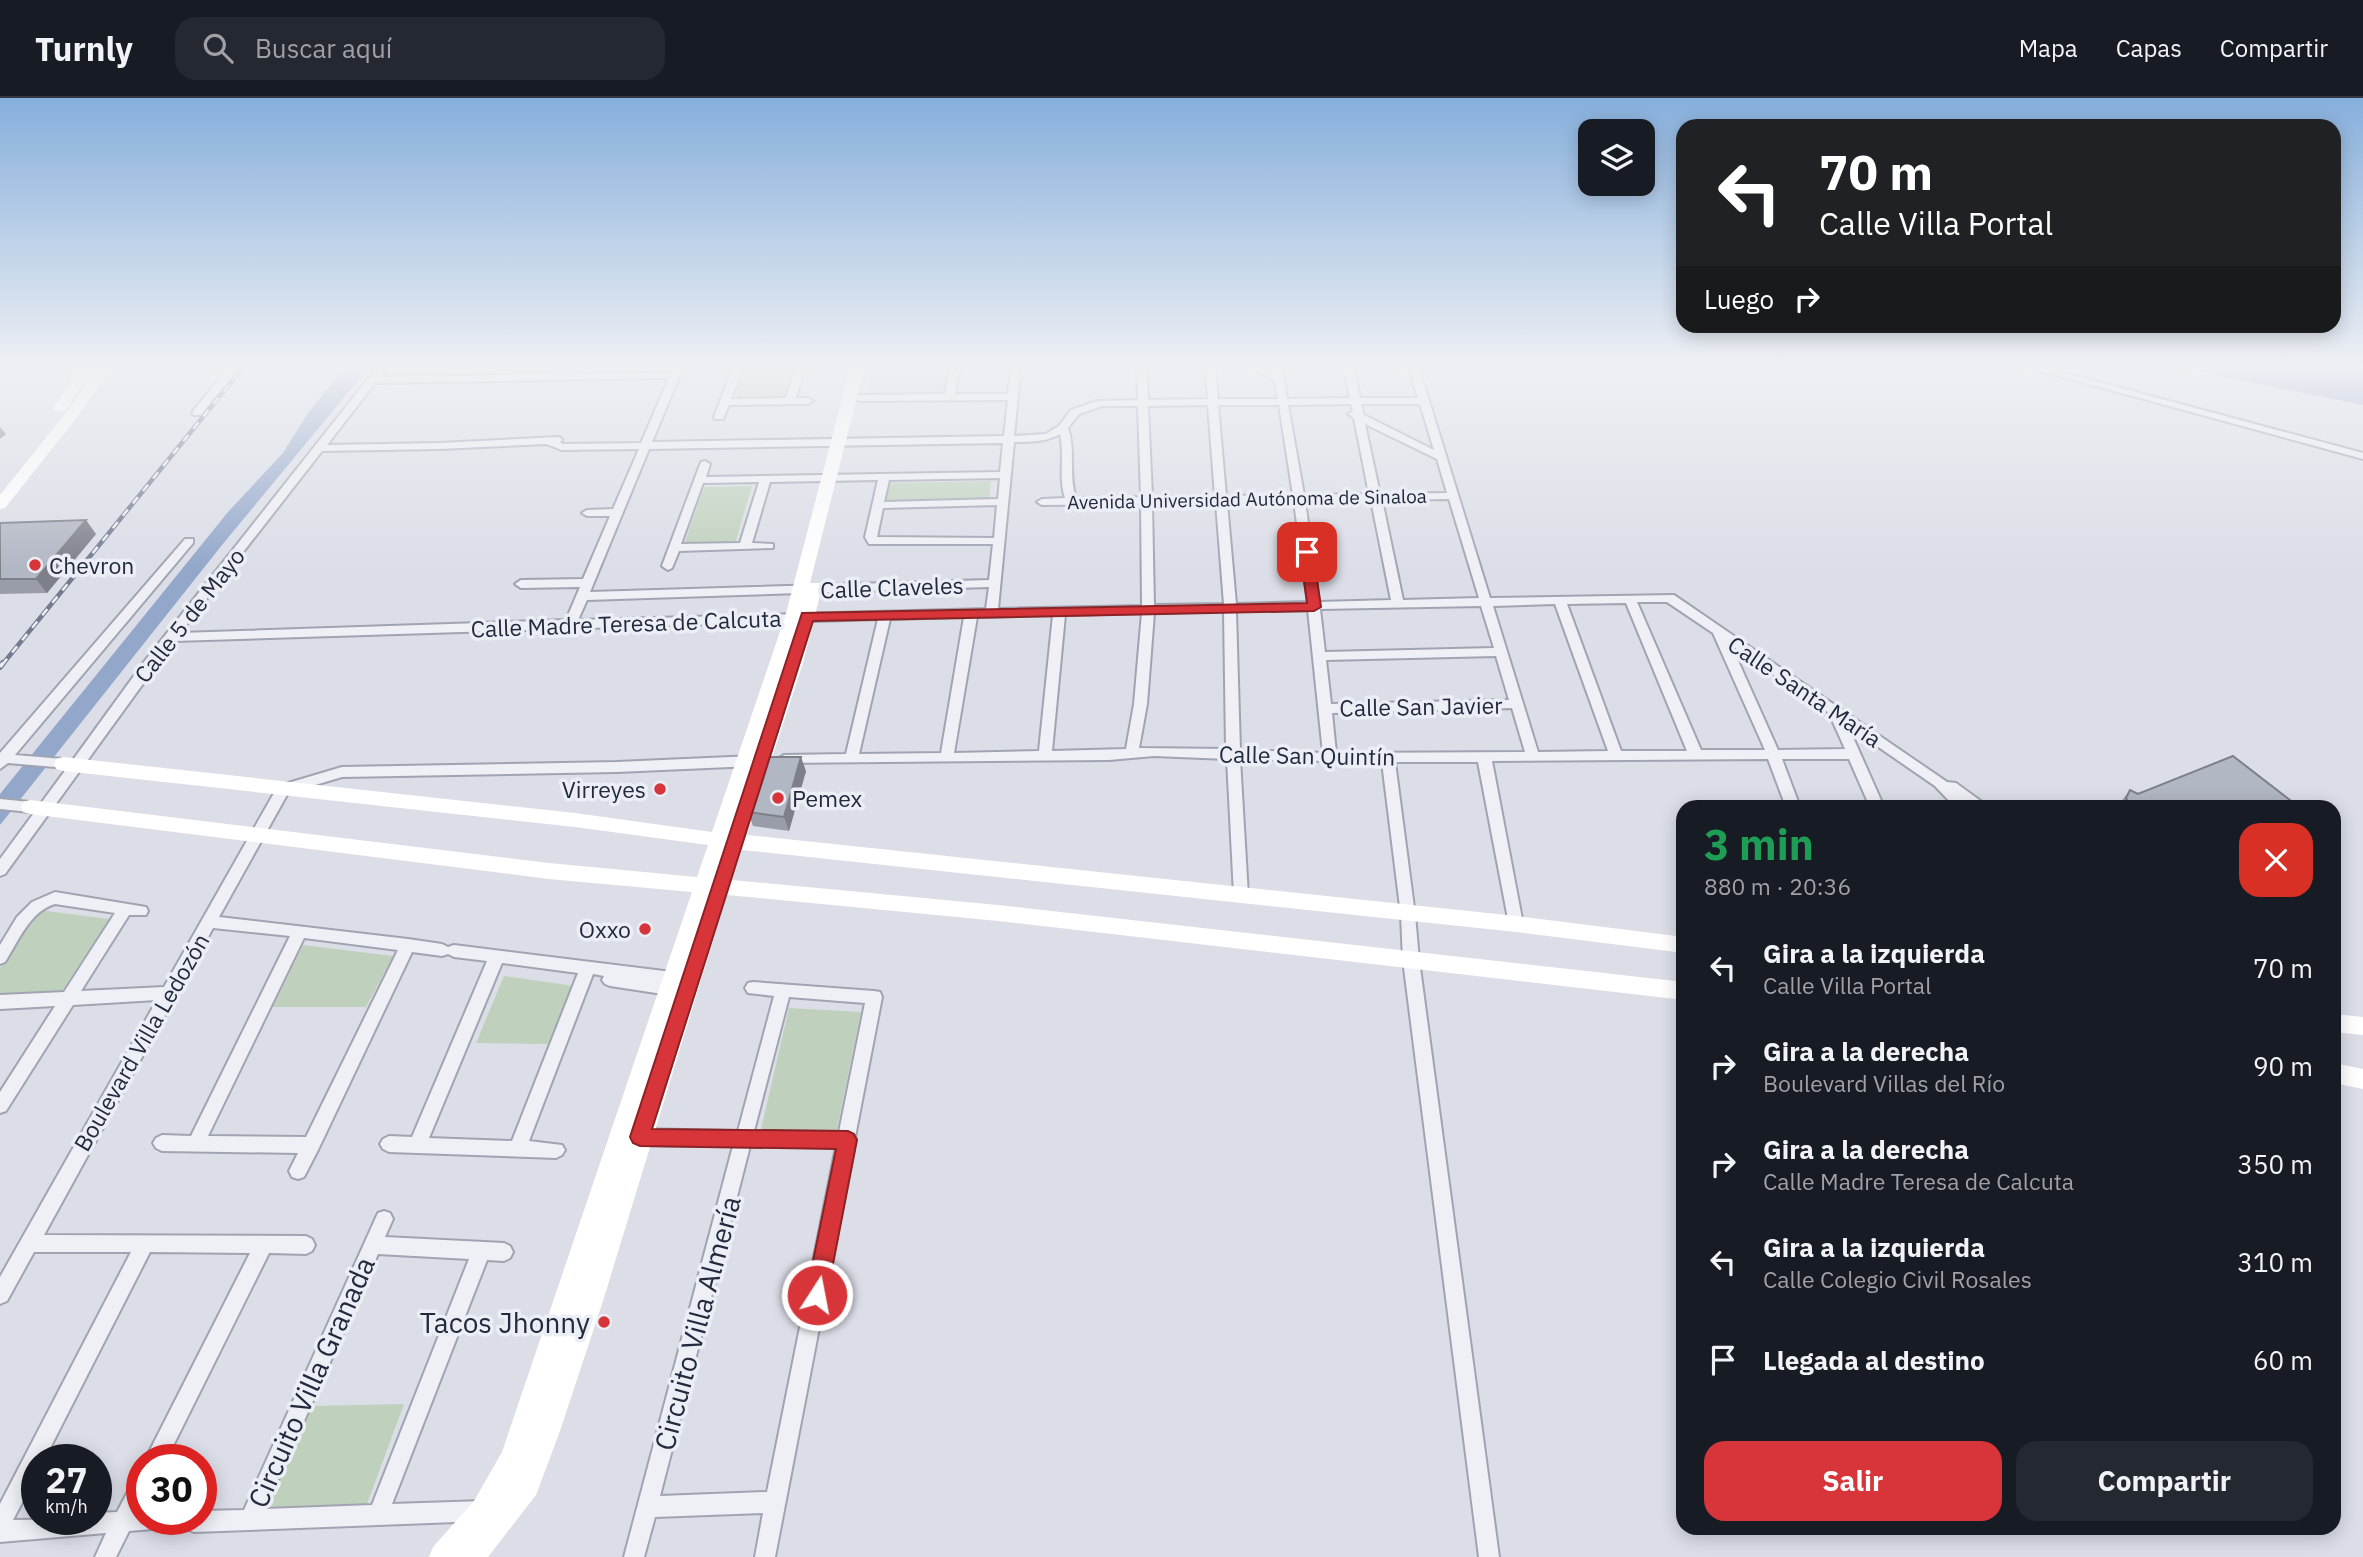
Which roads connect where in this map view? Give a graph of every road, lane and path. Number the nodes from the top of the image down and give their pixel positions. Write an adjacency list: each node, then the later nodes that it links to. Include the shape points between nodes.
1 (40, 433): 25 (street)
2 (55, 433): 24 (main road)
3 (332, 433): 20 (street, Calle 5 de Mayo)
4 (650, 433): 19 (street)
5 (845, 433): 18 (street)
6 (846, 433): 18 (street)
7 (1013, 433): 17 (street)
8 (1053, 433): 17 (street, via 1042,439)
9 (1065, 433): 37 (street)
10 (1144, 433): 35 (street)
11 (1216, 433): 36 (street)
12 (1288, 433): 34 (street)
13 (1362, 433): 33 (street)
14 (1390, 433): 22 (street)
15 (1433, 433): 22 (street)
16 (2278, 433): 21 (street)
17 (1008, 434): 18 (street); 26 (street)
18 (844, 438): 19 (street); 28 (street)
19 (647, 441): 20 (street, via 562,447 550,442); 42 (street)
20 (321, 447): 70 (street, Calle 5 de Mayo)
21 (2363, 456)
22 (1440, 457): 32 (street)
23 (705, 464): 29 (street)
24 (31, 466): 25 (street); 40 (main road)
25 (14, 467): 31 (street)
26 (1003, 475): 27 (street); 38 (street)
27 (884, 477): 28 (street); 41 (street)
28 (834, 478): 30 (street); 53 (street)
29 (700, 480): 30 (street); 48 (street)
30 (765, 480): 46 (street)
31 (0, 484)
32 (1452, 496): 33 (street, Avenida Universidad Autónoma de Sinaloa); 58 (street)
33 (1376, 497): 34 (street, Avenida Universidad Autónoma de Sinaloa); 59 (street)
34 (1298, 498): 36 (street, Avenida Universidad Autónoma de Sinaloa); 60 (street)
35 (1147, 499): 36 (street, Avenida Universidad Autónoma de Sinaloa); 37 (street, Avenida Universidad Autónoma de Sinaloa); 62 (street)
36 (1221, 499): 61 (street)
37 (1071, 501): 39 (street, Avenida Universidad Autónoma de Sinaloa)
38 (1000, 502): 41 (street); 45 (street)
39 (1042, 502)
40 (0, 505)
41 (878, 505): 45 (street, via 870,537 878,544)
42 (617, 512): 43 (street); 50 (street)
43 (587, 513)
44 (189, 541): 89 (street)
45 (997, 541): 51 (street)
46 (745, 546): 47 (street); 48 (street)
47 (769, 546)
48 (675, 548): 49 (street)
49 (668, 566)
50 (587, 583): 52 (street); 54 (street)
51 (993, 583): 53 (street, Calle Claveles); 64 (street)
52 (521, 584)
53 (807, 589): 54 (street, Calle Claveles); 67 (street)
54 (582, 596): 68 (street)
55 (1670, 598): 56 (street, Calle Madre Teresa de Calcuta); 69 (street, Calle Santa María)
56 (1630, 599): 57 (street, Calle Madre Teresa de Calcuta); 81 (street)
57 (1560, 601): 58 (street, Calle Madre Teresa de Calcuta); 85 (street)
58 (1486, 603): 59 (street, Calle Madre Teresa de Calcuta); 71 (street)
59 (1398, 605): 60 (street, Calle Madre Teresa de Calcuta)
60 (1314, 607): 61 (street, Calle Madre Teresa de Calcuta); 72 (street)
61 (1230, 608): 62 (street, Calle Madre Teresa de Calcuta); 78 (street)
62 (1147, 610): 63 (street, Calle Madre Teresa de Calcuta); 76 (street, via 1143,683)
63 (1059, 611): 64 (street, Calle Madre Teresa de Calcuta); 77 (street)
64 (992, 613): 65 (street, Calle Madre Teresa de Calcuta)
65 (971, 614): 66 (street, Calle Madre Teresa de Calcuta); 82 (street)
66 (885, 615): 67 (street, Calle Madre Teresa de Calcuta); 86 (street)
67 (800, 617): 68 (street, Calle Madre Teresa de Calcuta); 90 (street)
68 (570, 625): 70 (street, Calle Madre Teresa de Calcuta)
69 (1718, 632): 75 (street, Calle Santa María); 79 (street)
70 (170, 637): 91 (street, Calle 5 de Mayo)
71 (1501, 652): 72 (street); 73 (street)
72 (1320, 656): 74 (street)
73 (1517, 704): 74 (street, Calle San Javier); 84 (street)
74 (1325, 709): 88 (street)
75 (1835, 712): 80 (street); 92 (street, Calle Santa María)
76 (1132, 752): 77 (street, Calle San Quintín); 78 (street, Calle San Quintín)
77 (1045, 754): 82 (street, Calle San Quintín)
78 (1233, 754): 88 (street, Calle San Quintín); 104 (street)
79 (1773, 754): 80 (street, Calle San Quintín); 81 (street, Calle San Quintín); 94 (street)
80 (1854, 754): 95 (street)
81 (1696, 755): 85 (street, Calle San Quintín)
82 (947, 756): 86 (street, Calle San Quintín)
83 (1484, 756): 84 (street, Calle San Quintín); 87 (street, Calle San Quintín); 107 (street)
84 (1533, 756): 85 (street, Calle San Quintín)
85 (1616, 756)
86 (852, 757): 90 (street, Calle San Quintín)
87 (1388, 757): 88 (street, Calle San Quintín); 105 (street)
88 (1330, 758)
89 (4, 759): 91 (street)
90 (753, 761): 93 (street, Calle San Quintín, via 342,772); 101 (street)
91 (70, 765): 93 (street); 99 (street, Calle 5 de Mayo)
92 (1947, 785): 96 (street); 97 (street, Calle Santa María)
93 (284, 789): 100 (street, Boulevard Villa Ledozón); 101 (street)
94 (1790, 800)
95 (1874, 800)
96 (1958, 800)
97 (1971, 800)
98 (0, 804): 99 (street)
99 (36, 809): 100 (street); 102 (street, Calle 5 de Mayo)
100 (255, 837): 103 (street); 106 (street, Boulevard Villa Ledozón)
101 (728, 841): 103 (street); 104 (street)
102 (0, 870)
103 (712, 886): 113 (street); 115 (street)
104 (1241, 895): 105 (street)
105 (1408, 915): 107 (street); 113 (street)
106 (209, 922): 108 (street); 119 (street, Boulevard Villa Ledozón)
107 (1516, 924): 109 (street)
108 (300, 931): 110 (street); 131 (street)
109 (1676, 944)
110 (408, 945): 111 (street); 133 (street)
111 (497, 956): 114 (street); 134 (street)
112 (0, 958): 120 (street, via 34,907 45,900 133,910)
113 (1411, 960): 118 (street); 165 (street)
114 (586, 972): 115 (street); 135 (street)
115 (679, 985): 127 (street)
116 (753, 988): 117 (street)
117 (783, 990): 128 (street, Circuito Villa Almería); 129 (street, via 874,997)
118 (1676, 990)
119 (168, 993): 120 (street); 139 (street, Boulevard Villa Ledozón)
120 (68, 999): 121 (street); 126 (street)
121 (0, 1002)
122 (2341, 1024): 123 (street)
123 (2363, 1026)
124 (2341, 1074): 125 (street)
125 (2363, 1079)
126 (0, 1106)
127 (631, 1137): 128 (street); 150 (street, via 590,1301 526,1485); 151 (street, via 514,1459)
128 (746, 1139): 129 (street); 149 (street, Circuito Villa Almería)
129 (848, 1140): 148 (street)
130 (162, 1143): 131 (street)
131 (195, 1143): 133 (street)
132 (389, 1144): 134 (street)
133 (312, 1145): 137 (street)
134 (417, 1145): 135 (street)
135 (517, 1149): 136 (street)
136 (556, 1150)
137 (298, 1171)
138 (384, 1219): 143 (street, Circuito Villa Granada)
139 (29, 1243): 140 (street); 146 (street, Boulevard Villa Ledozón)
140 (145, 1243): 141 (street); 158 (street)
141 (264, 1245): 142 (street); 147 (street)
142 (306, 1245)
143 (373, 1245): 144 (street, Circuito Villa Granada); 154 (street, Circuito Villa Granada)
144 (481, 1251): 145 (street, Circuito Villa Granada); 152 (street)
145 (504, 1252)
146 (0, 1295)
147 (163, 1444)
148 (776, 1502): 149 (street); 164 (street)
149 (648, 1507): 163 (street, Circuito Villa Almería)
150 (509, 1510): 151 (street, Circuito Villa Granada); 162 (street)
151 (484, 1511): 152 (street, Circuito Villa Granada); 161 (street)
152 (377, 1514): 154 (street, Circuito Villa Granada)
153 (126, 1516): 156 (street)
154 (250, 1519): 155 (street, Circuito Villa Granada)
155 (217, 1521)
156 (123, 1522): 157 (street); 159 (street); 160 (street)
157 (126, 1522)
158 (0, 1525)
159 (0, 1532)
160 (105, 1557)
161 (443, 1557)
162 (469, 1557)
163 (634, 1557)
164 (765, 1557)
165 (1489, 1557)

